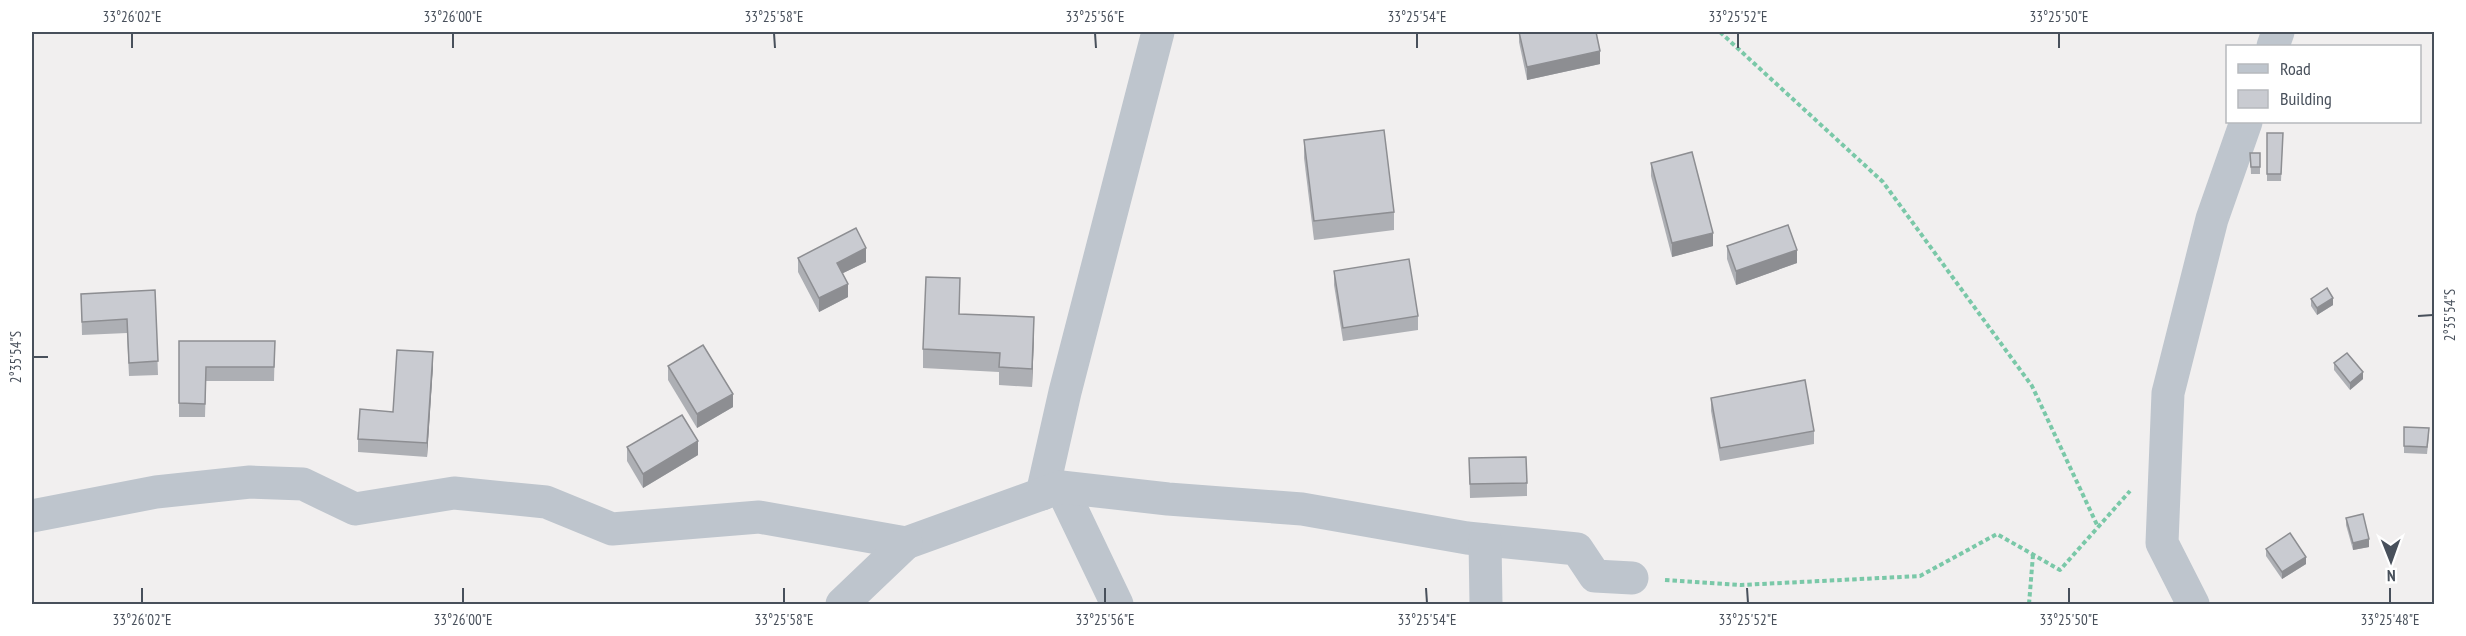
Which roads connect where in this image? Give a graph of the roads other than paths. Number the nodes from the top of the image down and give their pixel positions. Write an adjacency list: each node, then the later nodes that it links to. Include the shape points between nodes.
1 (1158, 32): 3 (street, via 1065,392)
2 (2246, 123): 11 (street, via 2212,219 2168,393 2162,543)
3 (1051, 491): 5 (street, via 1302,509); 6 (street); 9 (street)
4 (32, 516): 6 (street, via 156,492 250,482 303,484 355,509 454,493 546,502 612,530 759,517)
5 (1485, 540): 7 (street, via 1578,549 1595,576); 10 (street)
6 (906, 543): 8 (street)
7 (1632, 578)
8 (842, 604)
9 (1117, 604)
10 (1486, 604)
11 (2193, 604)

